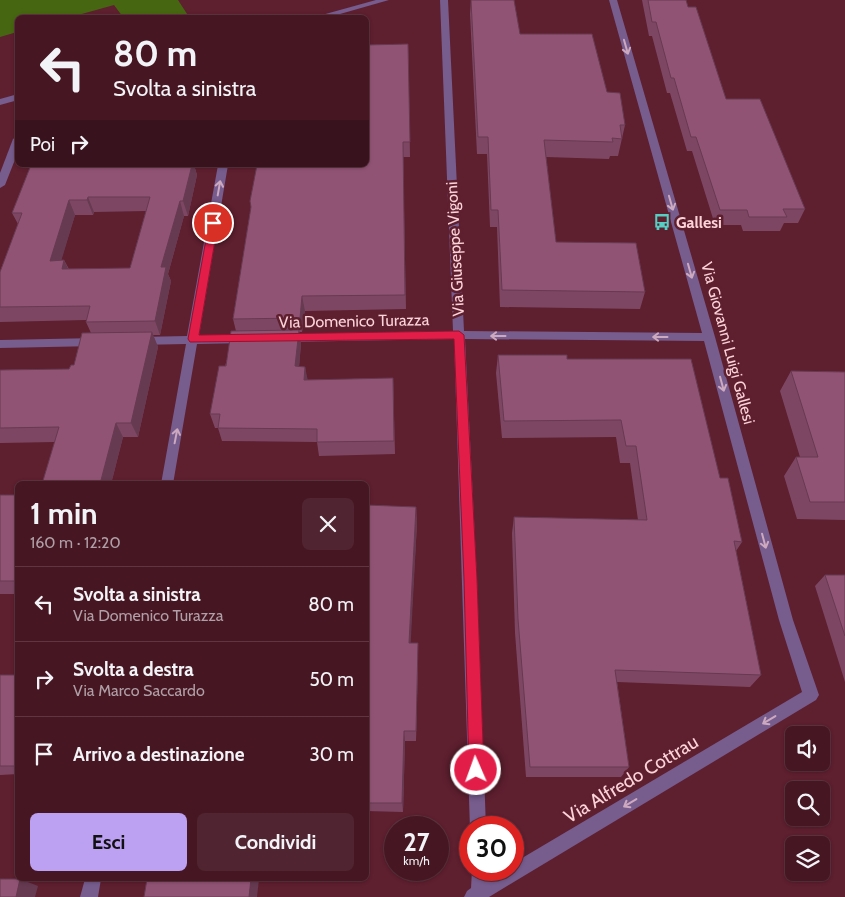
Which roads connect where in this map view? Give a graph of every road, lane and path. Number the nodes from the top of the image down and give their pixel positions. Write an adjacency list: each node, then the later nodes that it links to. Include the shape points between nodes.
1 (385, 0): 4 (street)
2 (444, 0): 10 (street, Via Giuseppe Vigoni)
3 (613, 0): 11 (street, Via Giovanni Luigi Gallesi, one-way to 11)
4 (327, 15)
5 (15, 98): 6 (street)
6 (0, 102)
7 (15, 147): 9 (street)
8 (223, 167): 12 (street, one-way to 8)
9 (0, 185)
10 (459, 335): 11 (street, Via Domenico Turazza, one-way to 10); 12 (street, Via Domenico Turazza); 18 (street, Via Giuseppe Vigoni)
11 (709, 337): 17 (street, Via Giovanni Luigi Gallesi, one-way to 17, via 786,620)
12 (194, 339): 13 (street, Via Domenico Turazza); 16 (street, one-way to 12)
13 (126, 341)
14 (106, 342): 15 (street)
15 (0, 344)
16 (167, 481)
17 (811, 695): 21 (street, Via Alfredo Cottrau, one-way to 21)
18 (478, 816)
19 (93, 881): 22 (street)
20 (478, 881): 21 (street)
21 (476, 895)
22 (89, 897)

